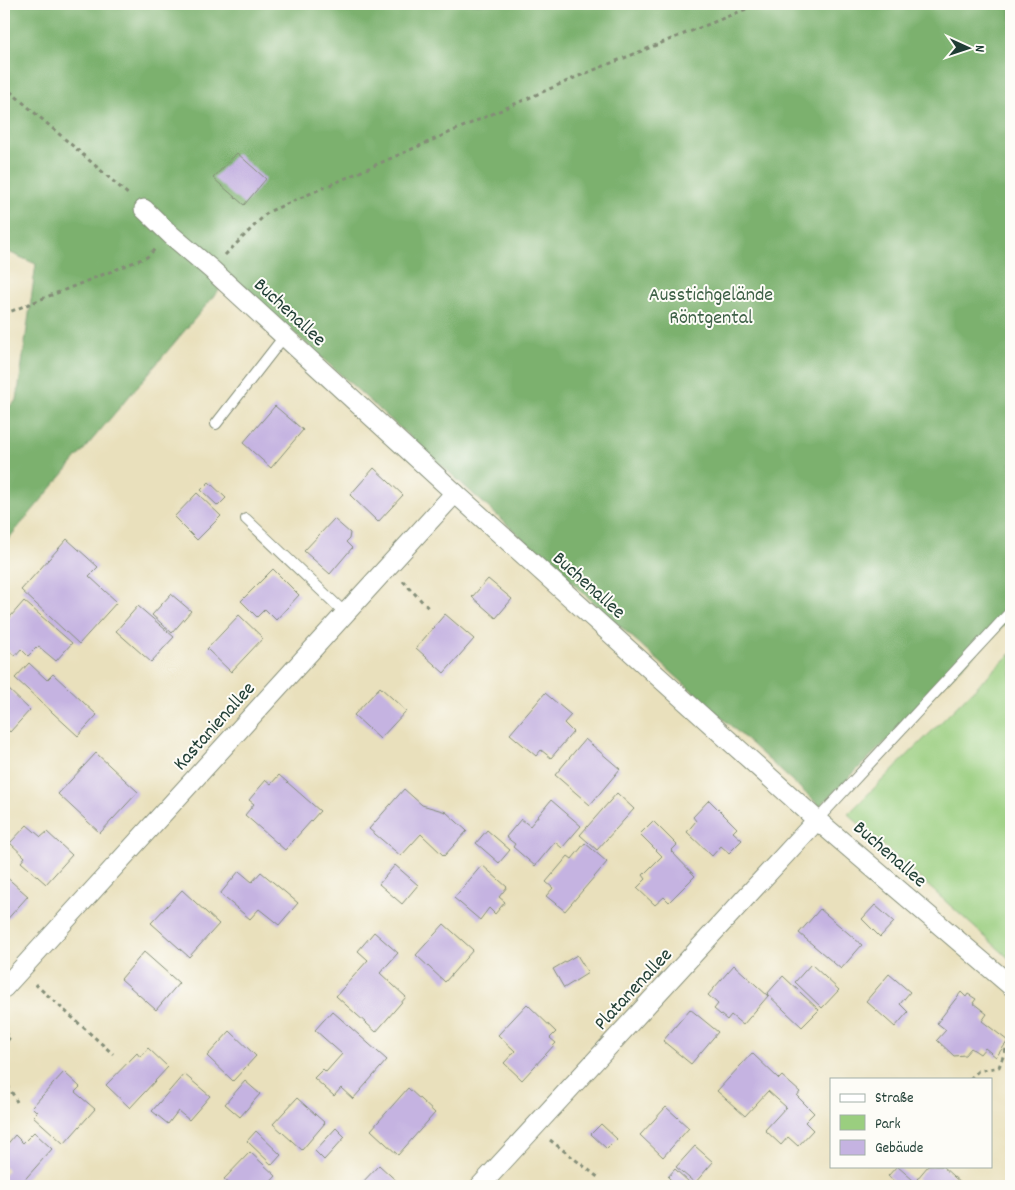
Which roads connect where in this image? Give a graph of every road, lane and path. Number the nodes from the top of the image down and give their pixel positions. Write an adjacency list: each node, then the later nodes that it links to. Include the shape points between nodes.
1 (759, 4): 5 (path, via 579,76 268,212)
2 (4, 86): 3 (path)
3 (144, 209): 4 (street, Buchenallee)
4 (170, 235): 5 (street, Buchenallee); 6 (path, via 146,257)
5 (211, 269): 7 (street, Buchenallee)
6 (4, 314)
7 (287, 333): 8 (lane); 9 (street, Buchenallee)
8 (216, 424)
9 (455, 493): 11 (street, Kastanienallee); 15 (street, Buchenallee)
10 (246, 519): 14 (lane)
11 (389, 566): 12 (path); 14 (street, Kastanienallee)
12 (430, 610)
13 (1011, 611): 15 (lane)
14 (345, 613): 16 (street, Kastanienallee)
15 (817, 820): 17 (street, Buchenallee); 26 (street, Platanenallee)
16 (20, 970): 18 (street, Kastanienallee); 22 (path)
17 (1011, 986)
18 (4, 988)
19 (4, 1033): 21 (path, via 10,1037)
20 (1011, 1036): 24 (path, via 1000,1067 978,1071)
21 (4, 1045)
22 (113, 1054)
23 (4, 1078): 25 (path)
24 (971, 1078)
25 (17, 1102)
26 (534, 1128): 27 (path); 28 (street, Platanenallee)
27 (599, 1178)
28 (480, 1186)

